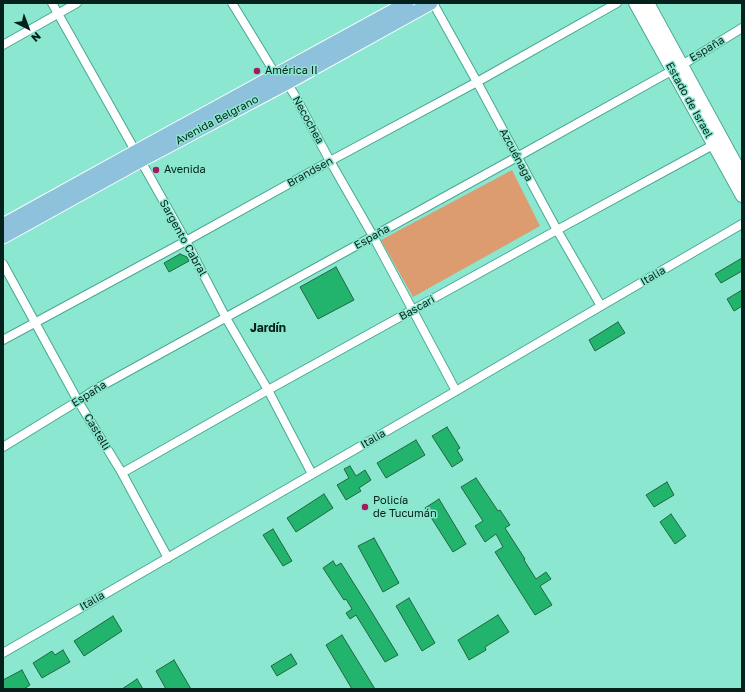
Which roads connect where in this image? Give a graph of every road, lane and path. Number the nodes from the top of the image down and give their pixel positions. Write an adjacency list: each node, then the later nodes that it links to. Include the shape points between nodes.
1 (52, 3): 9 (street, Sargento Cabral)
2 (77, 3): 9 (street)
3 (232, 3): 13 (street, Necochea)
4 (407, 3): 13 (main road, Avenida Belgrano)
5 (432, 3): 14 (street, Azcuénaga); 15 (main road, Avenida Belgrano)
6 (617, 3): 14 (street, Brandsen)
7 (635, 3): 12 (main road, Estado de Israel)
8 (648, 3): 12 (main road, Estado de Israel)
9 (58, 13): 11 (street); 17 (street, Sargento Cabral)
10 (742, 28): 12 (street, España)
11 (3, 45)
12 (677, 67): 16 (main road, Estado de Israel); 18 (street, España); 20 (main road, Estado de Israel)
13 (276, 75): 15 (street, Necochea); 17 (main road, Avenida Belgrano)
14 (477, 82): 18 (street, Azcuénaga); 19 (street, Brandsen)
15 (287, 83): 17 (main road, Avenida Belgrano); 19 (street, Necochea)
16 (714, 145): 21 (main road, Estado de Israel); 24 (street, Bascari)
17 (138, 156): 23 (main road, Avenida Belgrano); 26 (main road, Avenida Belgrano); 27 (street, Sargento Cabral)
18 (517, 157): 24 (street, Azcuénaga); 25 (street, España)
19 (330, 161): 25 (street, Necochea); 27 (street, Brandsen)
20 (742, 175)
21 (742, 196)
22 (742, 224): 29 (street, Italia)
23 (3, 225)
24 (557, 230): 29 (street, Azcuénaga); 30 (street, Bascari)
25 (373, 236): 30 (street, Necochea); 31 (street, España)
26 (3, 237)
27 (186, 241): 31 (street, Sargento Cabral); 32 (street, Brandsen)
28 (3, 264): 32 (street, Castelli)
29 (600, 306): 35 (street, Italia)
30 (413, 310): 34 (street, Bascari); 35 (street, Necochea)
31 (226, 318): 34 (street, Sargento Cabral); 36 (street, España)
32 (35, 322): 33 (street, Brandsen); 36 (street, Castelli)
33 (3, 340)
34 (268, 390): 38 (street, Bascari); 39 (street, Sargento Cabral)
35 (456, 391): 39 (street, Italia)
36 (78, 401): 37 (street, España); 38 (street, Castelli)
37 (3, 447)
38 (122, 473): 40 (street, Castelli)
39 (312, 474): 40 (street, Italia)
40 (168, 558): 41 (street, Italia)
41 (3, 652)

